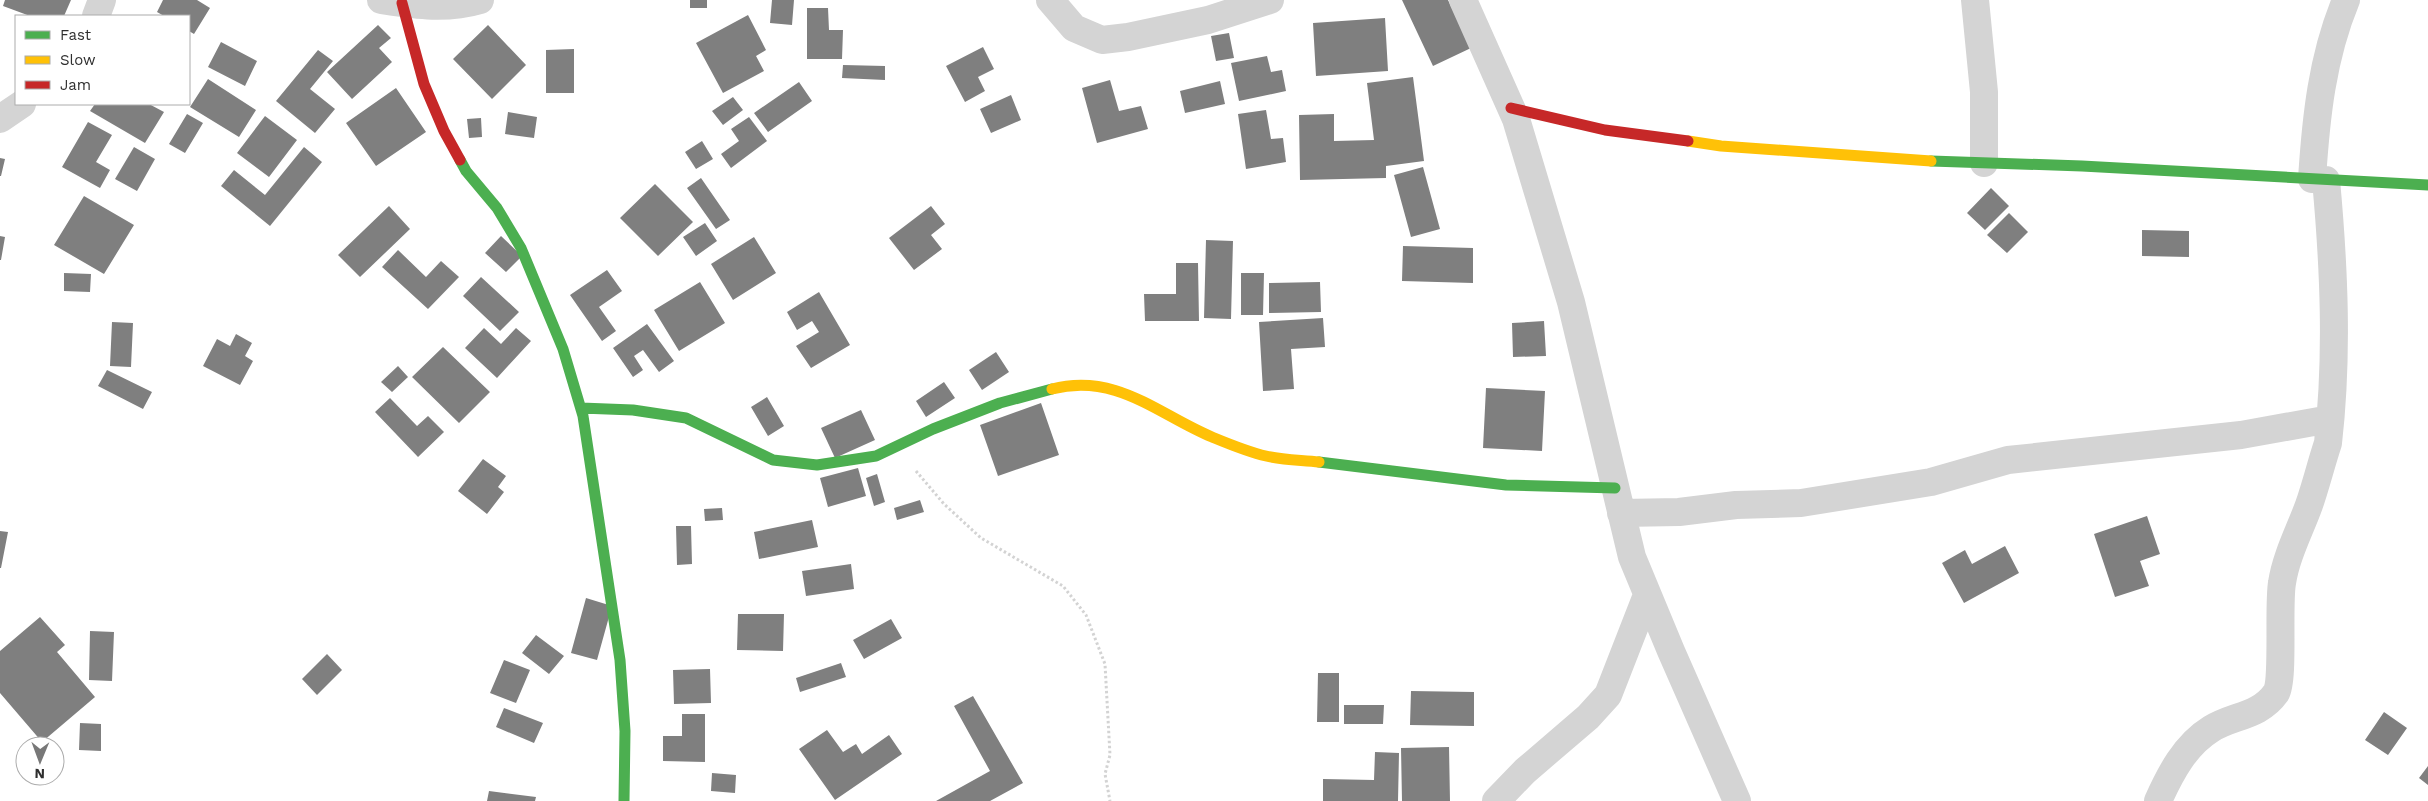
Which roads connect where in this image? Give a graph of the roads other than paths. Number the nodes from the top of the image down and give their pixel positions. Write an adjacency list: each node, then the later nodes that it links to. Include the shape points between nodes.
1 (102, 0): 9 (street)
2 (480, 0): 8 (street, via 464,5 430,7)
3 (1050, 0): 4 (street, via 1074,28 1102,40 1208,20)
4 (1270, 0)
5 (1463, 0): 11 (street)
6 (1975, 0): 13 (street, via 1984,92)
7 (2346, 0): 14 (street, via 2335,25 2316,117)
8 (392, 2): 16 (street, via 444,131 466,171 497,208 522,248 563,349)
9 (96, 15)
10 (20, 105): 12 (street)
11 (1511, 108): 13 (street, via 1606,130 1721,146); 18 (street, via 1570,302)
12 (0, 118)
13 (1984, 164): 14 (street)
14 (2319, 179): 15 (street); 17 (street, via 2331,227 2333,387)
15 (2428, 185)
16 (581, 408): 18 (street, via 633,410 686,418 773,460 817,465 876,456 1000,402 1060,387 1100,387 1141,399 1211,437 1266,456); 20 (street, via 620,660 625,731)
17 (2330, 419): 18 (street, via 2241,435 2008,460 1931,482 1801,503 1736,505 1679,512); 23 (street, via 2325,452 2282,584 2277,691 2247,716 2228,720 2210,729 2188,749 2168,778)
18 (1618, 500): 19 (street, via 1632,557)
19 (1647, 595): 21 (street, via 1608,695 1588,718 1525,771); 22 (street)
20 (624, 801)
21 (1496, 801)
22 (1737, 801)
23 (2158, 801)

